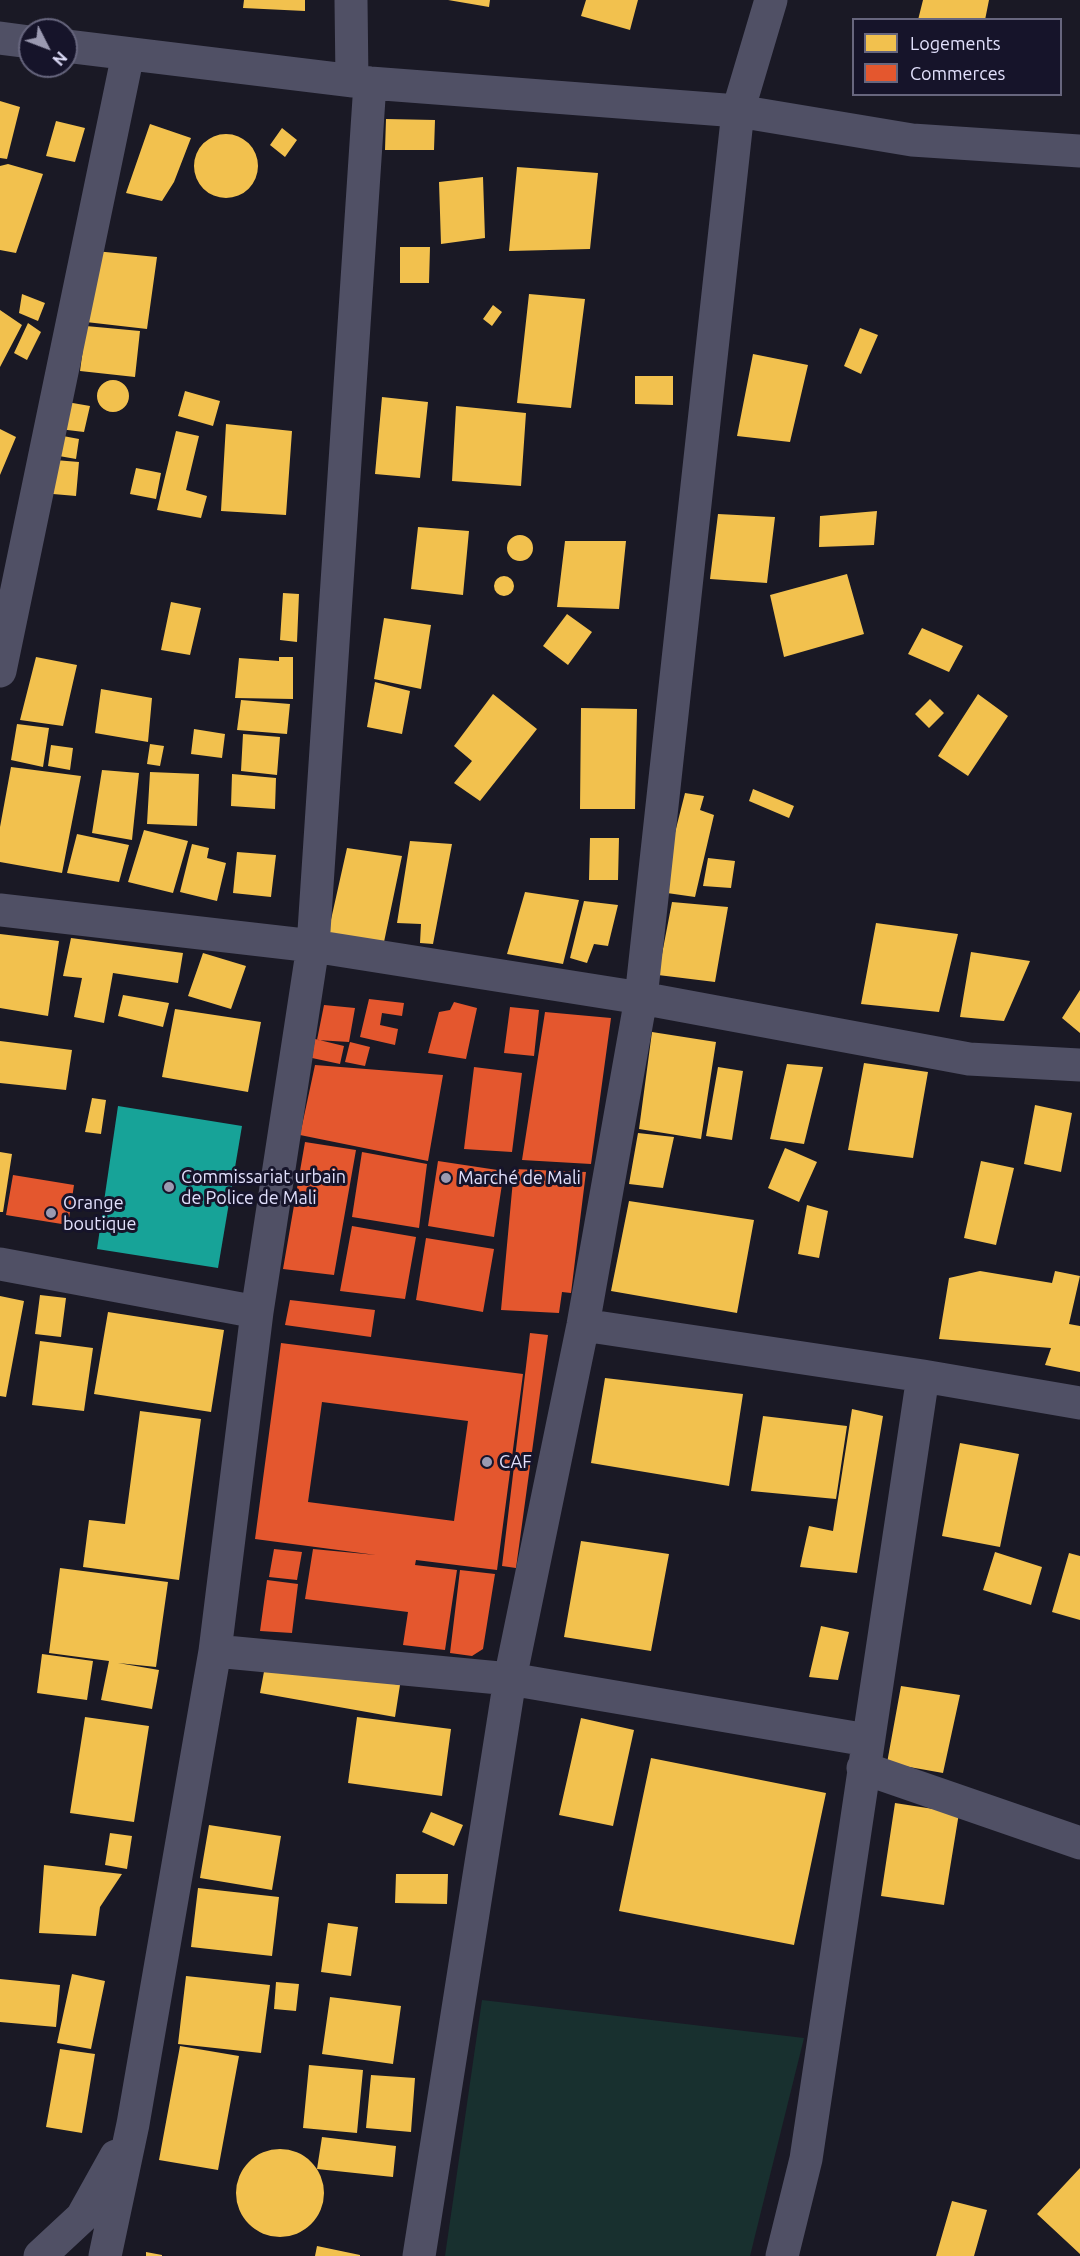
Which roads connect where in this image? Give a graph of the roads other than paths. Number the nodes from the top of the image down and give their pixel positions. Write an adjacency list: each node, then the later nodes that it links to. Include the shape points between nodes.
1 (351, 0): 7 (street)
2 (771, 0): 8 (street)
3 (0, 38): 4 (street)
4 (18, 40)
5 (78, 48): 6 (street)
6 (128, 54): 7 (street); 10 (street)
7 (361, 82): 8 (street); 12 (street)
8 (738, 111): 9 (street, via 912,140); 13 (street)
9 (1080, 151)
10 (0, 671)
11 (0, 910): 12 (street)
12 (313, 946): 13 (street); 16 (street)
13 (641, 998): 14 (street, via 969,1059); 17 (street)
14 (1080, 1065)
15 (0, 1264): 16 (street)
16 (257, 1312): 20 (street)
17 (583, 1325): 18 (street); 21 (street)
18 (923, 1376): 19 (street); 22 (street)
19 (1080, 1403)
20 (215, 1651): 21 (street); 24 (street)
21 (510, 1679): 22 (street); 27 (street)
22 (865, 1754): 23 (street); 28 (street, via 806,2159)
23 (1080, 1843)
24 (133, 2124): 25 (street, via 82,2217); 26 (street)
25 (40, 2256)
26 (105, 2256)
27 (419, 2256)
28 (782, 2256)

